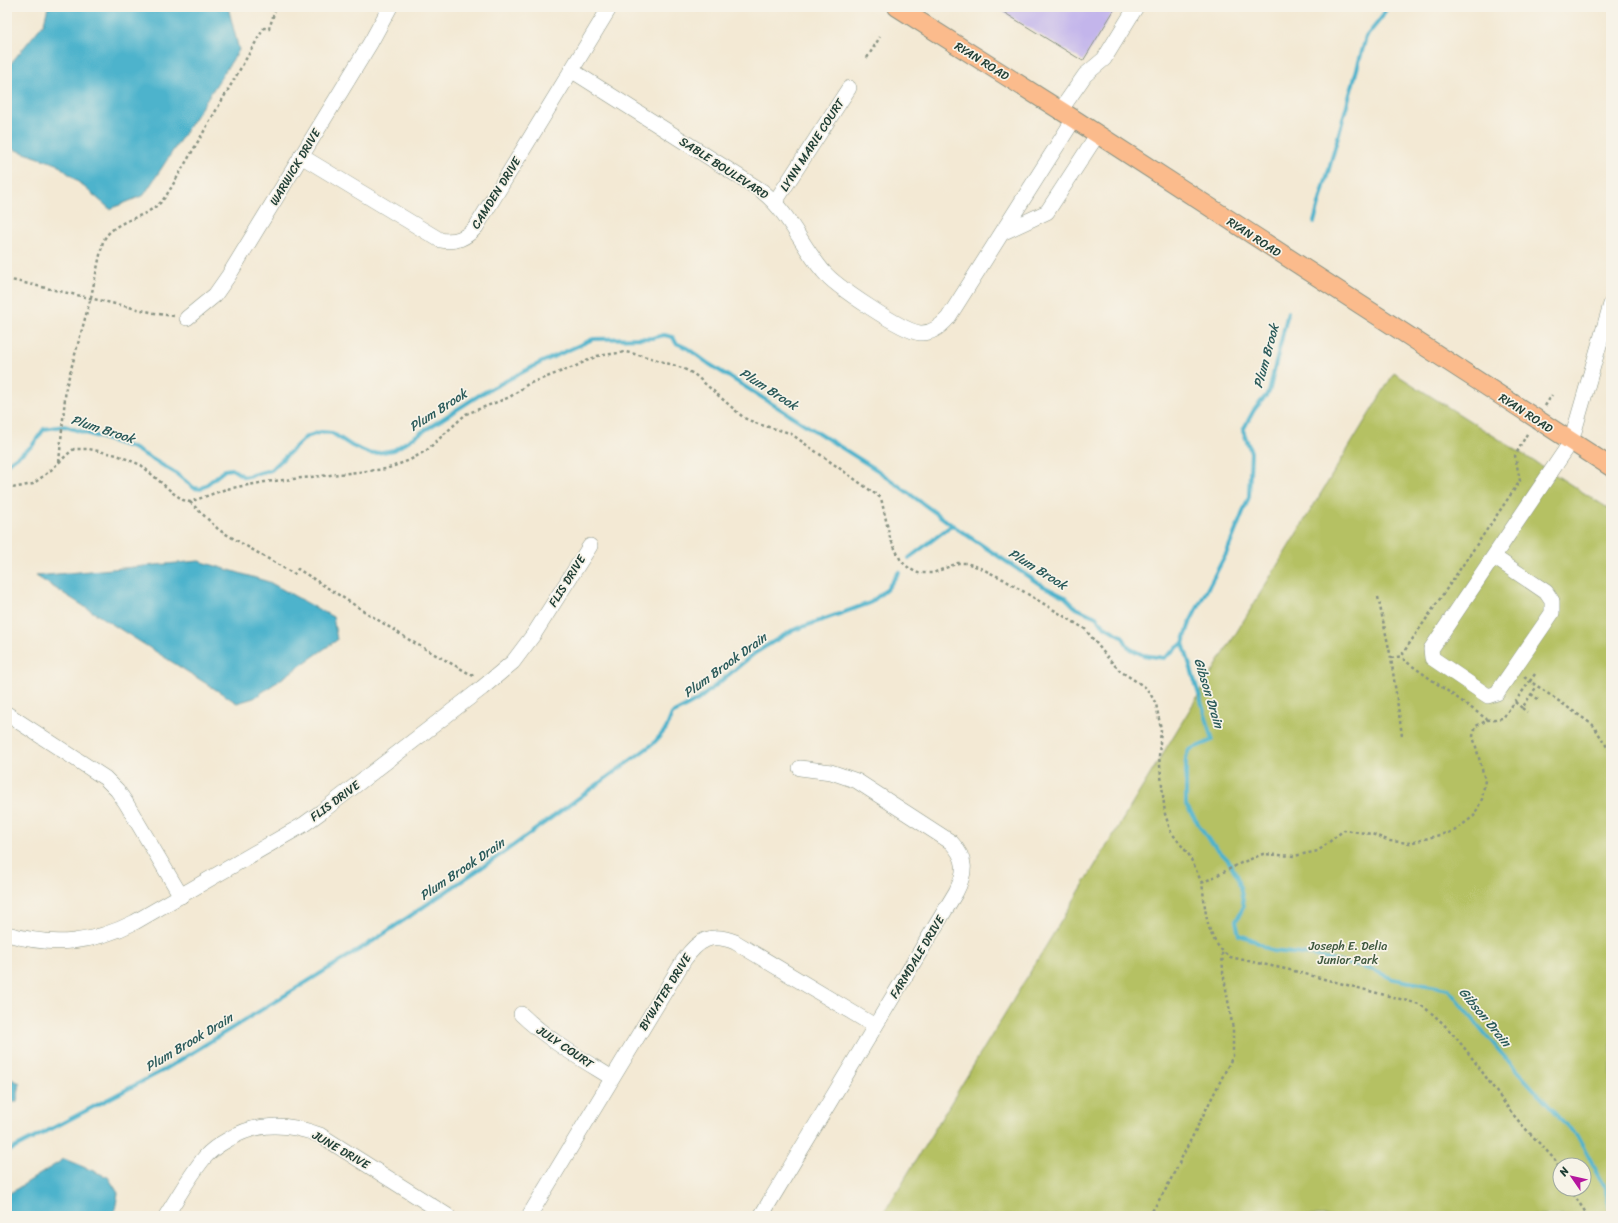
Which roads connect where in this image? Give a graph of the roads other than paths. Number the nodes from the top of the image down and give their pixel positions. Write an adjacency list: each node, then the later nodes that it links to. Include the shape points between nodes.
1 (390, 7): 9 (street, WARWICK DRIVE)
2 (610, 7): 5 (street, CAMDEN DRIVE)
3 (898, 7): 7 (main road, RYAN ROAD)
4 (1136, 7): 7 (street, SABLE BOULEVARD, via 1104,59 1085,75)
5 (571, 70): 9 (street, CAMDEN DRIVE, via 476,227 469,235 458,240 440,240); 10 (street, SABLE BOULEVARD, via 752,184)
6 (849, 88): 10 (street, LYNN MARIE COURT)
7 (1067, 115): 8 (main road, RYAN ROAD); 11 (street, SABLE BOULEVARD)
8 (1097, 135): 11 (street, via 1047,212); 14 (main road, RYAN ROAD)
9 (302, 156): 13 (street, WARWICK DRIVE, via 215,295)
10 (775, 202): 11 (street, SABLE BOULEVARD, via 832,280 902,327 921,333 931,332 948,318)
11 (1004, 232)
12 (1611, 304): 14 (street)
13 (187, 318)
14 (1571, 442): 15 (main road, RYAN ROAD); 17 (street)
15 (1611, 467)
16 (590, 546): 20 (street, FLIS DRIVE, via 524,650 513,662 321,812)
17 (1494, 557): 17 (street, via 1431,649 1432,658 1488,696 1497,693 1552,613 1552,601 1546,592)
18 (7, 714): 20 (street, via 90,767 117,790)
19 (800, 768): 23 (street, FARMDALE DRIVE, via 832,772 857,781 942,836 958,849 962,858 964,870 956,892)
20 (181, 896): 21 (street, FLIS DRIVE, via 124,928 99,937 57,943 39,942)
21 (7, 934)
22 (521, 1014): 24 (street, JULY COURT, via 553,1041)
23 (876, 1026): 24 (street, BYWATER DRIVE, via 735,942 726,938 708,938 687,955); 28 (street, FARMDALE DRIVE)
24 (612, 1078): 27 (street, BYWATER DRIVE)
25 (166, 1216): 26 (street, JUNE DRIVE, via 206,1156 238,1133 272,1125 304,1129 320,1135)
26 (448, 1216)
27 (529, 1216)
28 (761, 1216)

